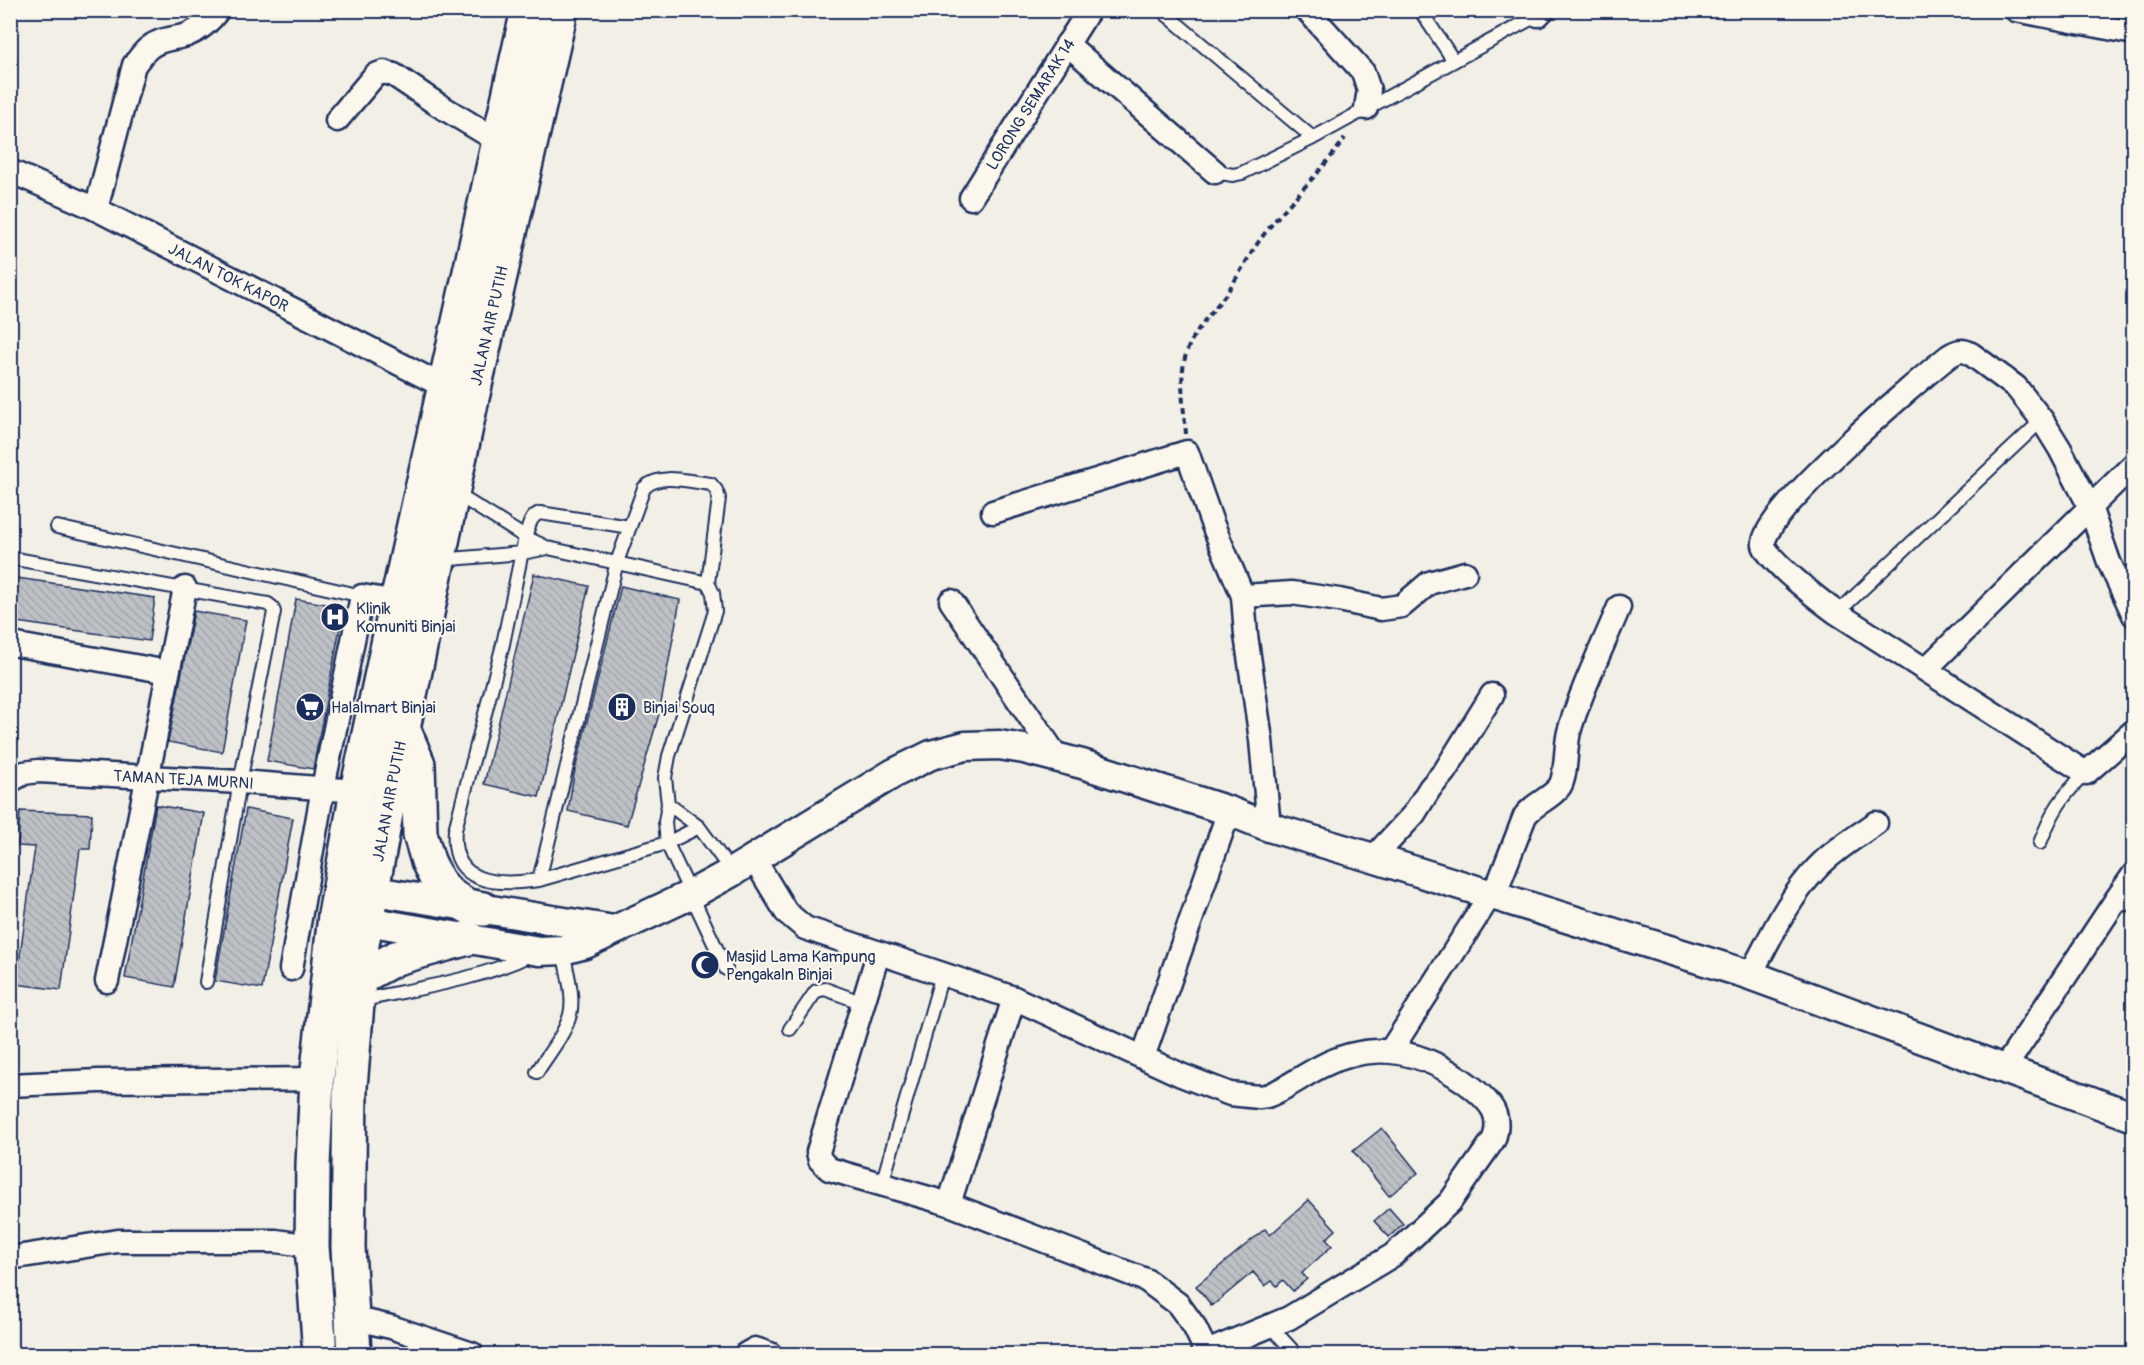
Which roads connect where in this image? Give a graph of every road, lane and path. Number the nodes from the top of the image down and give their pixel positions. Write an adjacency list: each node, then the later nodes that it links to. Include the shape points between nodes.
1 (218, 10): 21 (street, via 195,31 150,46 134,65)
2 (528, 10): 16 (main road, JALAN AIR PUTIH)
3 (561, 10): 17 (main road, JALAN AIR PUTIH)
4 (1089, 10): 11 (street, LORONG SEMARAK 14)
5 (1161, 10): 15 (lane)
6 (1307, 10): 13 (street, via 1363,72 1369,90)
7 (1420, 10): 12 (lane)
8 (2016, 10): 10 (street)
9 (1539, 12): 12 (lane)
10 (2133, 33)
11 (1067, 44): 19 (street); 20 (street, LORONG SEMARAK 14)
12 (1454, 61): 13 (lane)
13 (1366, 108): 15 (lane); 24 (path, via 1326,164 1266,232 1195,333 1183,365)
14 (337, 120): 16 (street, via 375,75 384,72)
15 (1313, 138): 19 (lane, via 1242,173)
16 (499, 142): 17 (street); 22 (main road, JALAN AIR PUTIH)
17 (527, 159): 26 (main road, JALAN AIR PUTIH)
18 (10, 171): 21 (street, JALAN TOK KAPOR)
19 (1215, 172)
20 (971, 198)
21 (96, 209): 22 (street, JALAN TOK KAPOR)
22 (445, 387): 43 (main road, JALAN AIR PUTIH)
23 (2042, 420): 27 (street); 45 (lane); 45 (street, via 2016,387 1971,354 1957,351 1864,428 1784,508 1763,540 1766,550)
24 (1187, 452): 28 (street); 41 (street)
25 (2133, 464): 27 (street)
26 (452, 492): 31 (lane); 35 (main road, JALAN AIR PUTIH)
27 (2090, 507): 46 (street); 48 (street)
28 (993, 512)
29 (57, 527): 40 (lane)
30 (630, 527): 31 (lane, via 540,513 531,519); 36 (lane); 38 (lane, via 644,488 650,482 660,479 711,484 719,498)
31 (525, 537): 32 (lane); 33 (lane)
32 (549, 548): 33 (lane); 36 (lane)
33 (522, 553): 35 (lane); 70 (lane, via 454,845 456,857 474,877 501,883)
34 (10, 558): 39 (lane)
35 (438, 560): 51 (main road, JALAN AIR PUTIH)
36 (617, 561): 38 (lane); 70 (lane)
37 (1465, 573): 41 (street, via 1429,583 1402,606 1380,609 1292,592)
38 (708, 583): 60 (lane, via 715,612 669,756 665,778)
39 (185, 588): 49 (street); 57 (lane, via 272,607)
40 (362, 596): 43 (street); 58 (street)
41 (1243, 596): 64 (street)
42 (951, 601): 53 (street)
43 (397, 602): 59 (main road, JALAN AIR PUTIH)
44 (1619, 608): 72 (street, via 1573,721 1562,783 1525,816)
45 (1837, 613): 48 (street)
46 (2133, 615)
47 (12, 644): 49 (street)
48 (1926, 669): 54 (street)
49 (168, 672): 55 (street)
50 (1492, 695): 67 (street, via 1414,814)
51 (403, 728): 74 (main road, JALAN AIR PUTIH); 75 (main road, via 418,764 420,834 428,861 448,894 467,906)
52 (2133, 731): 54 (street)
53 (1057, 757): 61 (street); 68 (street, via 999,745 965,746 931,755 884,778)
54 (2086, 774): 66 (lane, via 2051,814)
55 (148, 776): 56 (street, TAMAN TEJA MURNI, via 38,771); 57 (street, TAMAN TEJA MURNI); 84 (street)
56 (10, 781)
57 (240, 782): 58 (street, TAMAN TEJA MURNI); 85 (lane)
58 (323, 788): 59 (street, TAMAN TEJA MURNI); 80 (street)
59 (357, 791): 74 (main road, JALAN AIR PUTIH)
60 (668, 804): 63 (lane); 65 (lane)
61 (1229, 812): 64 (street); 91 (street)
62 (1876, 823): 83 (street, via 1841,847 1797,892)
63 (699, 826): 65 (lane); 68 (lane)
64 (1269, 827): 67 (street)
65 (667, 843): 70 (lane); 71 (lane)
66 (2040, 843)
67 (1373, 858): 72 (street)
68 (743, 865): 71 (street); 79 (street, via 794,921)
69 (2133, 874): 73 (street)
70 (539, 880)
71 (692, 894): 76 (street); 81 (lane)
72 (1491, 894): 83 (street); 90 (street)
73 (2125, 899): 92 (street)
74 (353, 903): 75 (street); 77 (street); 86 (main road, JALAN AIR PUTIH); 94 (main road, JALAN AIR PUTIH)
75 (483, 909): 76 (street)
76 (614, 930): 78 (street, via 585,944)
77 (468, 938): 78 (street); 86 (main road, via 396,958)
78 (551, 950): 86 (lane, via 475,976); 93 (lane, via 571,998 570,1014)
79 (878, 954): 82 (street); 88 (street)
80 (291, 969)
81 (726, 969)
82 (942, 975): 87 (street); 97 (lane)
83 (1750, 975): 92 (street)
84 (107, 981)
85 (206, 982)
86 (358, 989): 101 (main road, JALAN AIR PUTIH, via 350,1088 348,1247)
87 (1014, 998): 91 (street); 98 (street)
88 (863, 1003): 89 (lane, via 825,989 816,991); 97 (street, via 818,1152 829,1169)
89 (790, 1029)
90 (1391, 1050): 91 (street, via 1334,1060 1277,1092 1259,1097 1230,1094); 102 (street, via 1446,1070 1478,1092 1498,1118 1494,1139 1450,1202 1393,1255)
91 (1143, 1057)
92 (2004, 1069): 96 (street)
93 (537, 1072)
94 (317, 1079): 95 (street); 99 (main road, JALAN AIR PUTIH)
95 (10, 1085)
96 (2133, 1117)
97 (882, 1184): 98 (street)
98 (950, 1204): 108 (street, via 1146,1280 1178,1304 1194,1326)
99 (312, 1246): 100 (street, via 276,1241 118,1241); 103 (main road, JALAN AIR PUTIH)
100 (10, 1257)
101 (352, 1318): 104 (main road, JALAN AIR PUTIH); 105 (street)
102 (1270, 1326): 108 (street); 109 (lane)
103 (320, 1354)
104 (354, 1354)
105 (472, 1354)
106 (746, 1354): 107 (street, via 755,1349)
107 (770, 1354)
108 (1205, 1354)
109 (1296, 1354)

